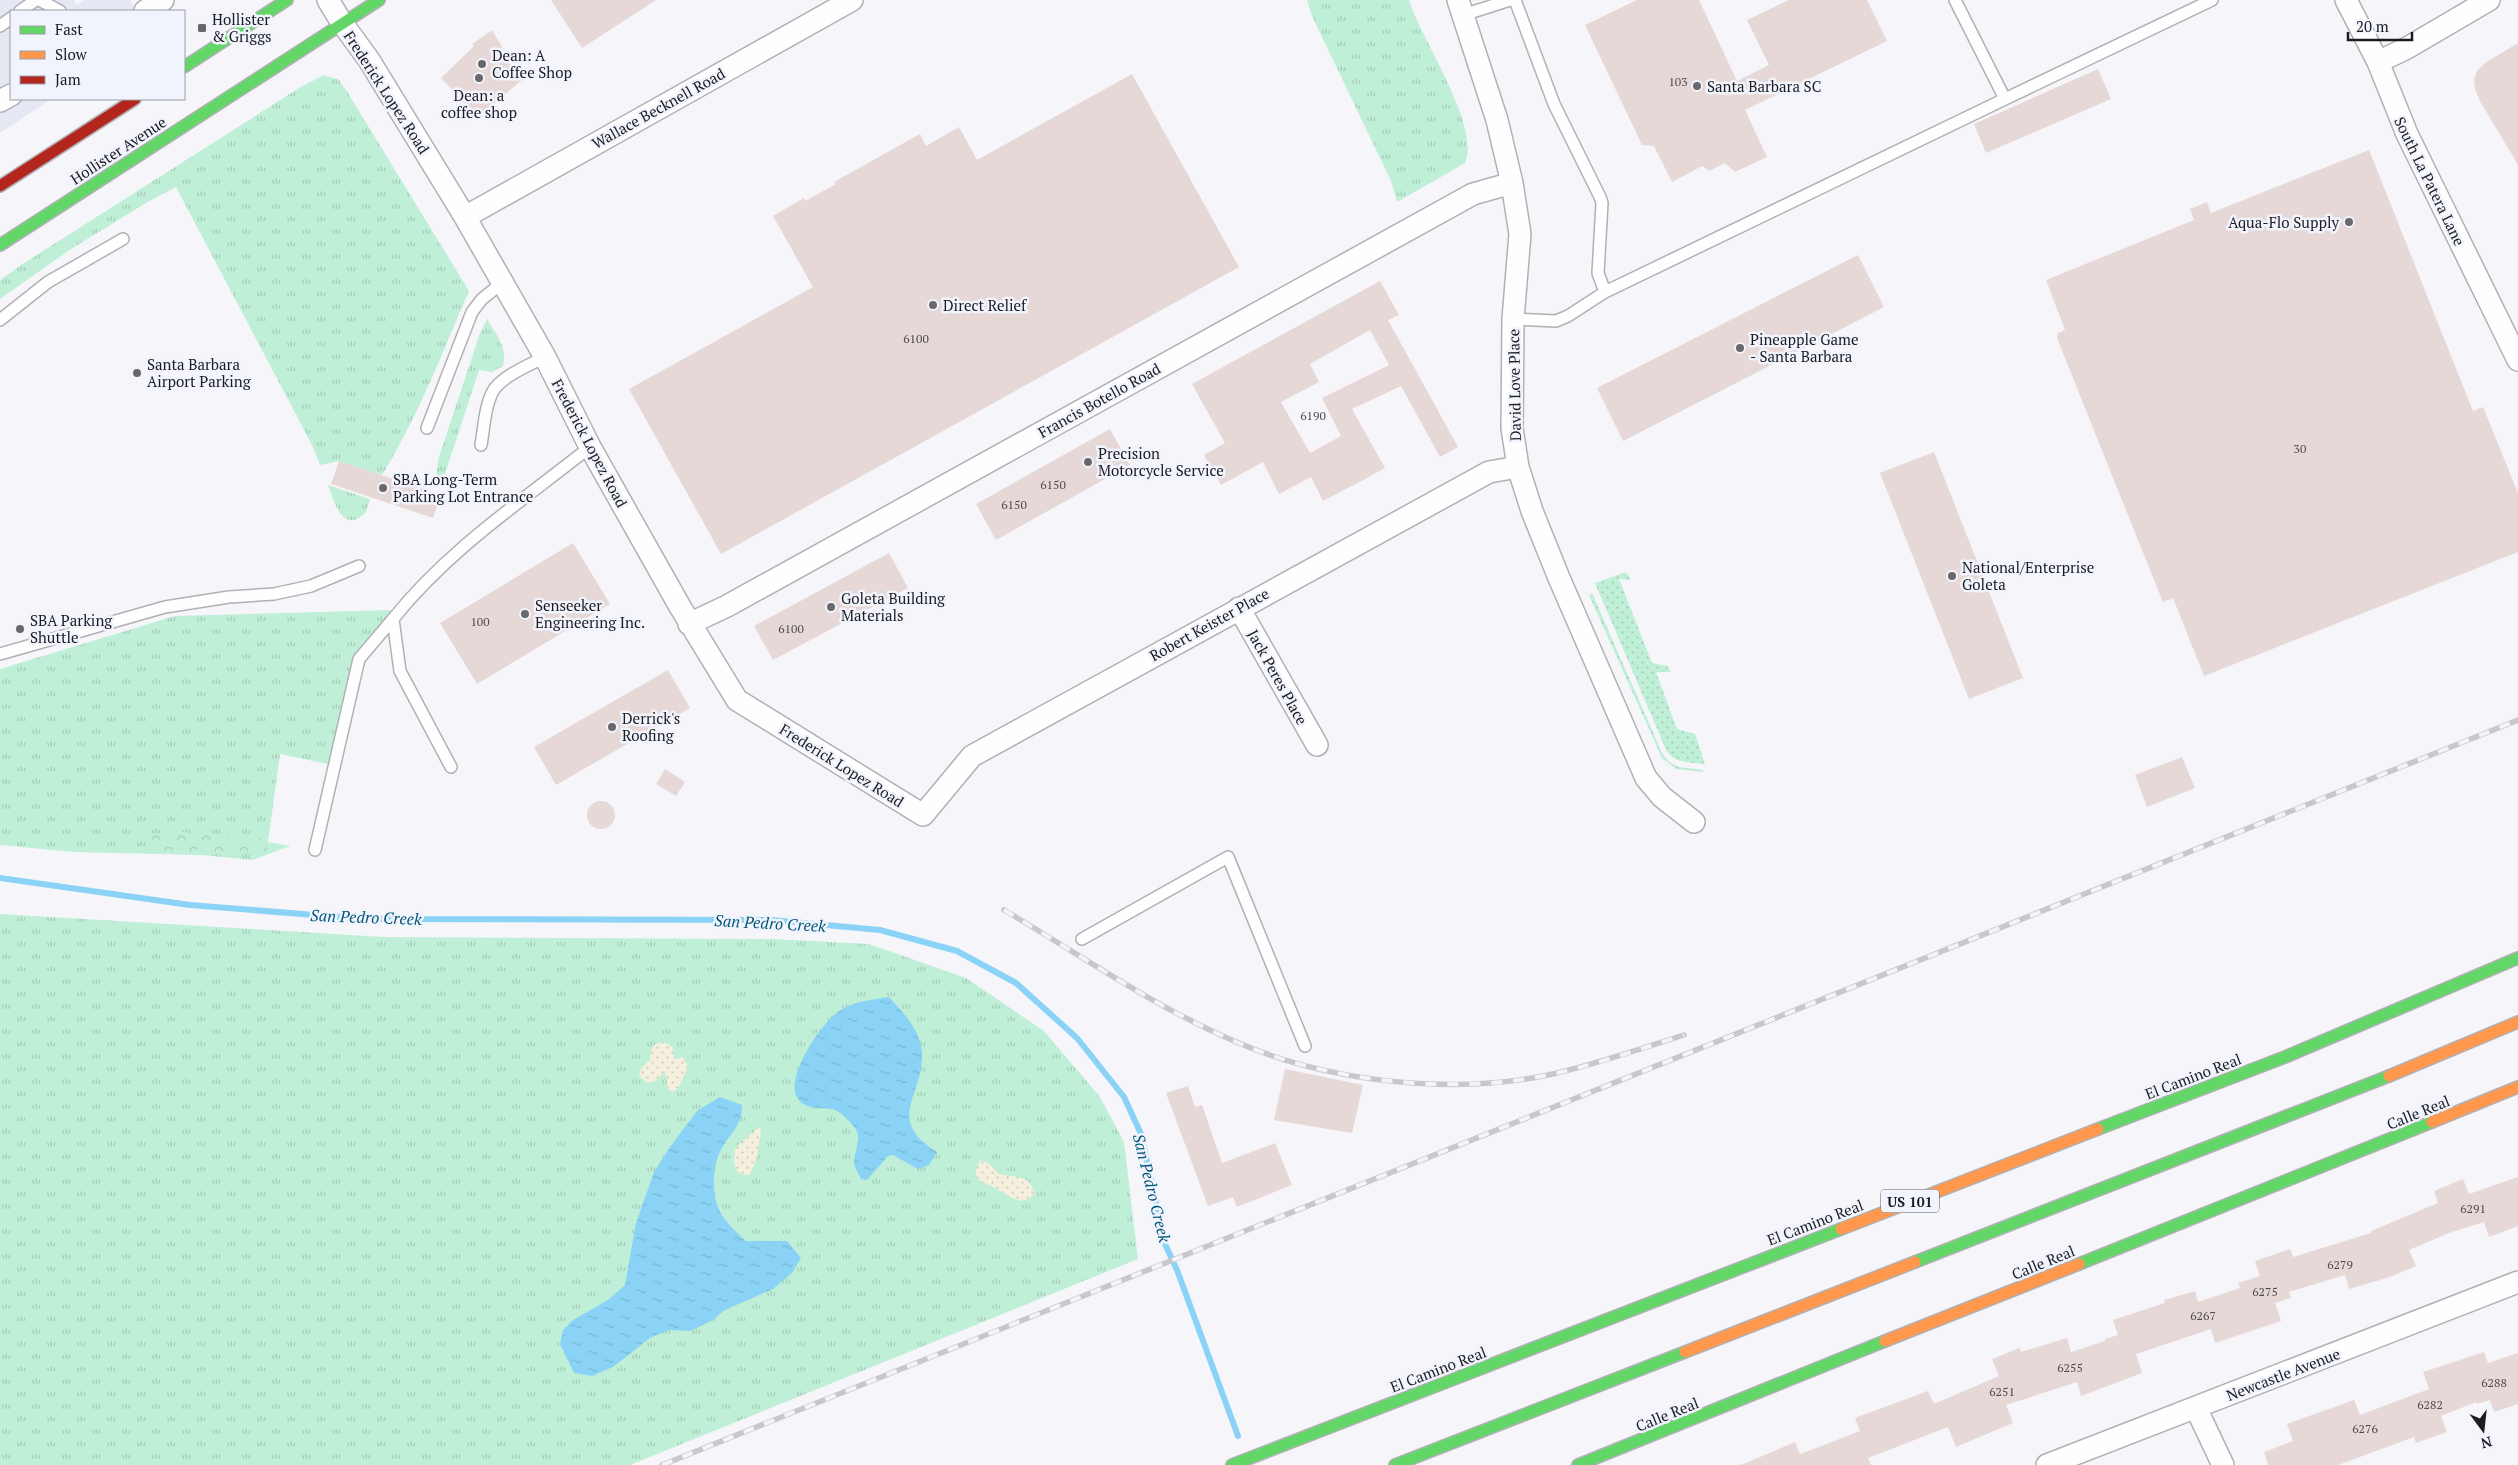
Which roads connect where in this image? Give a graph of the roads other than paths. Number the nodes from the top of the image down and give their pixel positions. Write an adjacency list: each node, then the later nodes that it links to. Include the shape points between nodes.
1 (37, 0): 14 (lane); 15 (lane)
2 (162, 0): 16 (street)
3 (287, 0): 19 (main road)
4 (328, 0): 17 (street, Frederick Lopez Road)
5 (379, 0): 17 (main road, Hollister Avenue)
6 (852, 0): 24 (street, Wallace Becknell Road)
7 (1510, 0): 13 (lane)
8 (1515, 0): 28 (lane, via 1554,104 1602,203 1598,273)
9 (1955, 0): 20 (lane)
10 (2212, 0): 20 (lane)
11 (2346, 0): 18 (street, South La Patera Lane)
12 (2488, 0): 18 (street)
13 (1460, 7): 22 (street, David Love Place, via 1497,120)
14 (22, 10)
15 (58, 10)
16 (147, 10)
17 (342, 23): 24 (street, Frederick Lopez Road, via 372,65); 26 (main road, Hollister Avenue)
18 (2378, 62): 32 (street, South La Patera Lane, via 2407,134)
19 (185, 66)
20 (2005, 99): 28 (lane)
21 (133, 100): 23 (main road)
22 (1512, 183): 29 (street, David Love Place, via 1520,234); 40 (street, Francis Botello Road, via 1473,194 720,610)
23 (0, 186)
24 (465, 217): 27 (street, Frederick Lopez Road)
25 (123, 239): 30 (lane, via 48,282)
26 (0, 245)
27 (502, 283): 31 (street, Frederick Lopez Road); 33 (lane, via 472,312)
28 (1605, 292): 29 (lane, via 1556,321)
29 (1513, 319): 36 (street, David Love Place, via 1512,428)
30 (0, 320)
31 (545, 357): 34 (lane, via 520,369 496,387 489,402); 35 (street, Frederick Lopez Road)
32 (2518, 360)
33 (426, 428)
34 (481, 445)
35 (590, 447): 39 (lane, via 450,558 415,591); 40 (street, Frederick Lopez Road)
36 (1518, 467): 38 (street, Robert Keister Place, via 1488,472); 45 (street, David Love Place, via 1559,578 1646,778 1662,797)
37 (359, 566): 41 (lane, via 311,586 274,594 166,606)
38 (1240, 608): 42 (street, Jack Peres Place); 44 (street, Robert Keister Place, via 972,756)
39 (393, 619): 43 (lane, via 400,671); 46 (lane, via 359,659)
40 (689, 624): 44 (street, Frederick Lopez Road, via 737,700)
41 (0, 654)
42 (1317, 746)
43 (452, 767)
44 (923, 815)
45 (1694, 822)
46 (314, 850)
47 (1082, 939): 50 (lane, via 1228,857)
48 (2518, 958): 54 (main road, El Camino Real / US 101, via 2285,1057)
49 (2518, 1022): 55 (main road, via 2307,1109)
50 (1305, 1046)
51 (2518, 1088): 56 (main road, Calle Real)
52 (2518, 1282): 53 (street, Newcastle Avenue)
53 (2196, 1408): 57 (street, Newcastle Avenue); 58 (street)
54 (1232, 1465)
55 (1394, 1465)
56 (1578, 1465)
57 (2048, 1465)
58 (2223, 1465)

